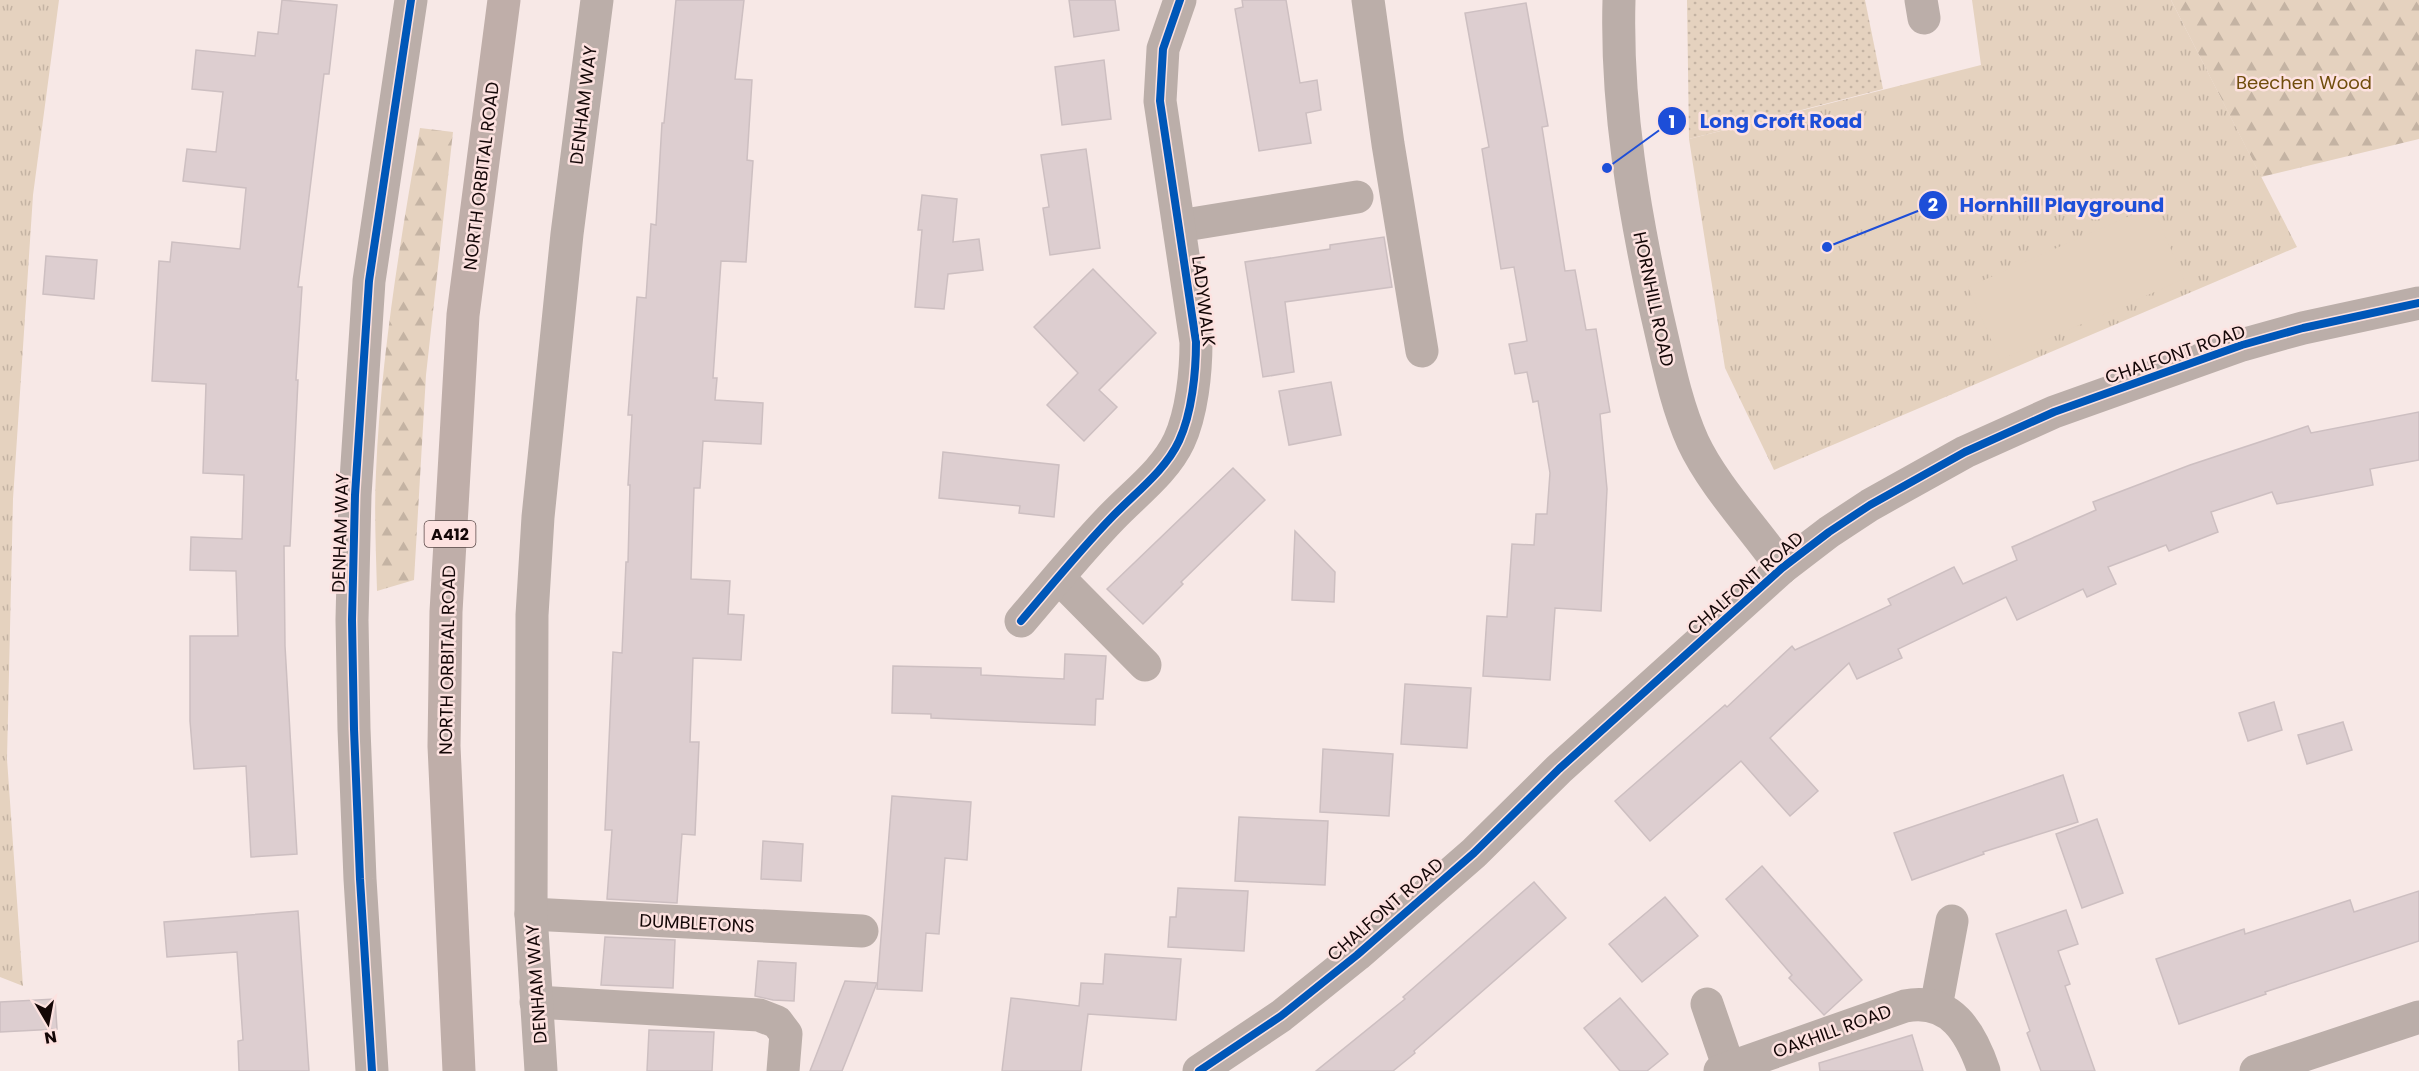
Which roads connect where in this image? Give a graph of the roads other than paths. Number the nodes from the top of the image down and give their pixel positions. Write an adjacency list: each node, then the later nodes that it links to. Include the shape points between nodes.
1 (411, 0): 23 (street, DENHAM WAY, via 369,282 355,495 354,729)
2 (504, 0): 24 (main road, NORTH ORBITAL ROAD / A412, via 463,315 447,588 444,746)
3 (597, 0): 15 (street, DENHAM WAY, via 567,234 538,517 532,615)
4 (1180, 0): 8 (street, LADYWALK, via 1162,50 1160,74 1160,101)
5 (1368, 0): 10 (street)
6 (1619, 0): 11 (street, HORNHILL ROAD, via 1625,142 1636,217 1670,372 1694,443 1722,489)
7 (1357, 197): 8 (street)
8 (1179, 226): 12 (street, LADYWALK, via 1196,342 1196,369 1179,440 1161,466)
9 (2419, 303): 11 (street, CHALFONT ROAD, via 2242,345 2054,412 1965,452 1870,505)
10 (1422, 351)
11 (1782, 568): 27 (street, CHALFONT ROAD, via 1559,769 1474,853 1357,955 1281,1016)
12 (1059, 578): 13 (street, LADYWALK); 14 (street)
13 (1021, 621)
14 (1144, 666)
15 (531, 914): 17 (street, DUMBLETONS); 18 (street, DENHAM WAY)
16 (1952, 921): 20 (street)
17 (862, 931)
18 (536, 1002): 25 (street, DENHAM WAY); 26 (street, via 759,1016 777,1022 786,1034)
19 (1707, 1004): 22 (street, OAKHILL ROAD)
20 (1936, 1007): 22 (street, OAKHILL ROAD, via 1917,1003 1905,1006); 28 (street, via 1966,1031)
21 (2419, 1017): 29 (street)
22 (1725, 1069)
23 (372, 1071)
24 (459, 1071)
25 (541, 1071)
26 (783, 1071)
27 (1199, 1071)
28 (1984, 1071)
29 (2256, 1071)

